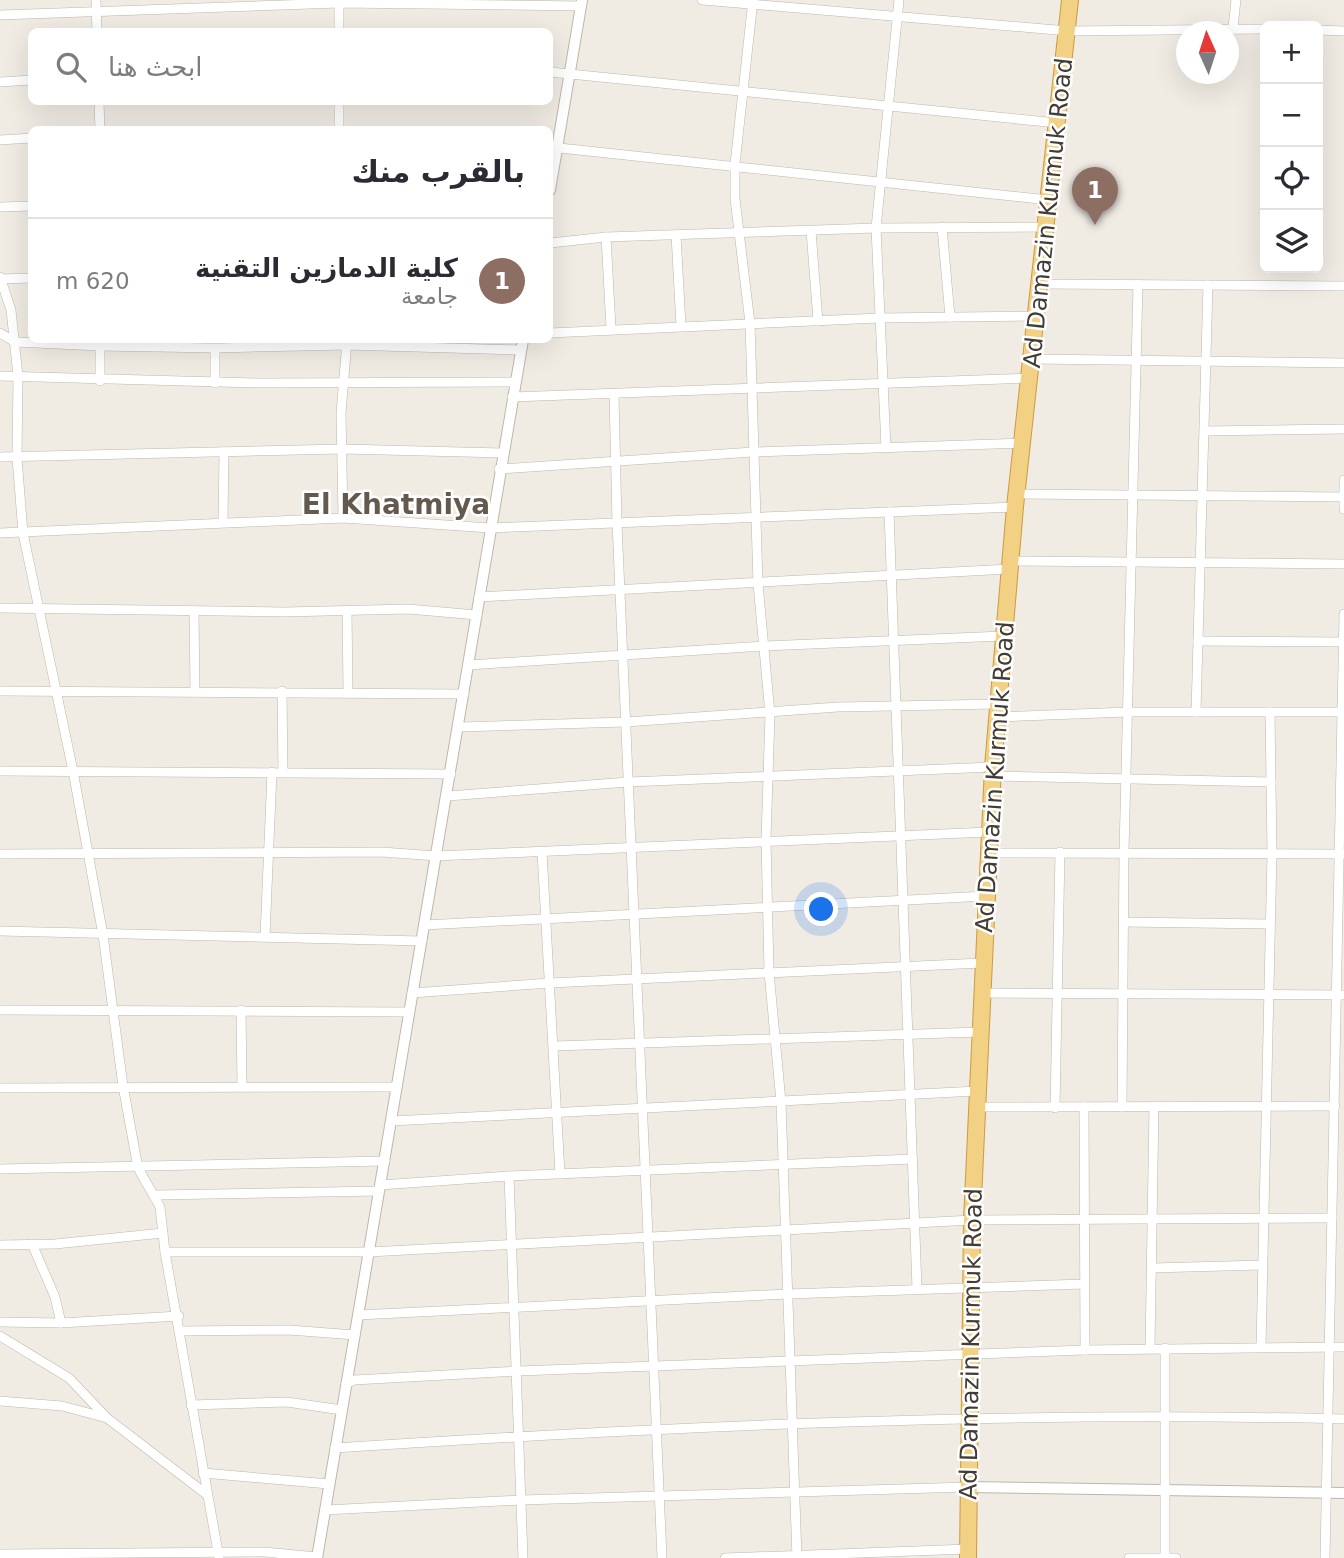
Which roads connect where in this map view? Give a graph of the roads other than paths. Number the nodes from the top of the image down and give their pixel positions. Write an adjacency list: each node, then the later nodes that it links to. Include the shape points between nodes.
1 (702, 0): 6 (street)
2 (899, 0): 10 (street)
3 (1070, 0): 18 (highway, Ad Damazin Kurmuk Road)
4 (1236, 0): 11 (street)
5 (339, 1): 7 (street); 8 (street); 13 (street)
6 (752, 2): 10 (street); 24 (street)
7 (582, 3): 21 (street)
8 (96, 5): 9 (street); 12 (street)
9 (0, 15)
10 (898, 17): 18 (street); 25 (street)
11 (1234, 21)
12 (97, 28)
13 (339, 28)
14 (1239, 28): 16 (street)
15 (1176, 29): 18 (street)
16 (1260, 29)
17 (1323, 30): 19 (street)
18 (1068, 31): 28 (highway, Ad Damazin Kurmuk Road)
19 (1344, 31)
20 (553, 72): 21 (street)
21 (570, 72): 24 (street); 33 (street)
22 (28, 80): 23 (street)
23 (0, 82)
24 (743, 89): 25 (street); 34 (street)
25 (888, 104): 28 (street); 35 (street)
26 (99, 105): 29 (street)
27 (339, 105): 30 (street)
28 (1057, 123): 36 (highway, Ad Damazin Kurmuk Road)
29 (100, 126)
30 (339, 126)
31 (28, 138): 32 (street)
32 (0, 141)
33 (554, 147): 34 (street)
34 (735, 164): 35 (street); 43 (street)
35 (880, 181): 36 (street); 41 (street)
36 (1049, 200): 40 (highway, Ad Damazin Kurmuk Road)
37 (0, 206): 38 (street)
38 (28, 206)
39 (943, 227): 40 (street); 41 (street); 54 (street)
40 (1046, 227): 49 (highway, Ad Damazin Kurmuk Road)
41 (876, 228): 42 (street); 55 (street)
42 (811, 231): 43 (street); 56 (street)
43 (740, 233): 44 (street); 57 (street)
44 (676, 235): 45 (street); 58 (street)
45 (606, 237): 46 (street); 59 (street)
46 (553, 243)
47 (1, 278): 48 (street); 62 (street)
48 (28, 278)
49 (1040, 284): 50 (street); 53 (highway, Ad Damazin Kurmuk Road)
50 (1138, 284): 51 (street); 70 (street)
51 (1208, 285): 52 (street); 72 (street)
52 (1344, 286)
53 (1036, 316): 54 (street); 71 (highway, Ad Damazin Kurmuk Road)
54 (950, 317): 55 (street)
55 (879, 318): 56 (street); 78 (street)
56 (818, 321): 57 (street)
57 (750, 323): 58 (street); 82 (street)
58 (681, 326): 59 (street)
59 (611, 328): 61 (street)
60 (0, 333): 62 (street)
61 (553, 334)
62 (15, 342): 63 (street); 75 (street)
63 (28, 342)
64 (100, 343): 69 (street); 77 (street)
65 (325, 343): 69 (street)
66 (347, 343): 80 (street)
67 (405, 343): 68 (street)
68 (522, 345): 81 (street)
69 (215, 348): 79 (street)
70 (1134, 358): 71 (street); 72 (street); 98 (street)
71 (1032, 359): 76 (highway, Ad Damazin Kurmuk Road)
72 (1208, 360): 73 (street); 86 (street)
73 (1344, 363)
74 (0, 376): 75 (street)
75 (18, 376): 77 (street); 94 (street)
76 (1030, 377): 78 (street); 87 (highway, Ad Damazin Kurmuk Road)
77 (100, 381): 79 (street)
78 (883, 382): 82 (street); 88 (street)
79 (215, 383): 80 (street)
80 (344, 383): 81 (street); 89 (street)
81 (515, 383): 84 (street)
82 (751, 389): 83 (street); 91 (street)
83 (614, 394): 84 (street); 95 (street)
84 (512, 397): 92 (street)
85 (1344, 429): 86 (street)
86 (1205, 431): 99 (street)
87 (1023, 443): 88 (street); 101 (highway, Ad Damazin Kurmuk Road)
88 (886, 447): 91 (street)
89 (343, 449): 90 (street); 92 (street); 104 (street)
90 (224, 452): 94 (street); 106 (street)
91 (753, 452): 95 (street); 105 (street)
92 (502, 453): 96 (street)
93 (0, 457): 94 (street)
94 (18, 458): 110 (street)
95 (617, 459): 96 (street); 107 (street)
96 (499, 469): 108 (street)
97 (1344, 480): 100 (street)
98 (1133, 495): 99 (street); 101 (street); 111 (street)
99 (1202, 496): 100 (street); 112 (street)
100 (1344, 497): 102 (street)
101 (1016, 500): 103 (street); 114 (highway, Ad Damazin Kurmuk Road)
102 (1344, 509)
103 (889, 512): 105 (street); 115 (street)
104 (343, 518): 106 (street); 108 (street)
105 (756, 519): 107 (street); 116 (street)
106 (223, 520): 110 (street)
107 (617, 523): 108 (street); 117 (street)
108 (490, 527): 118 (street)
109 (0, 533): 110 (street)
110 (23, 533): 119 (street)
111 (1132, 564): 112 (street); 114 (street); 140 (street)
112 (1200, 564): 113 (street); 127 (street)
113 (1344, 564)
114 (1010, 565): 115 (street); 125 (highway, Ad Damazin Kurmuk Road)
115 (890, 575): 116 (street); 126 (street)
116 (758, 584): 117 (street); 129 (street)
117 (621, 590): 118 (street); 130 (street)
118 (479, 597): 124 (street)
119 (37, 607): 120 (street); 122 (street); 135 (street)
120 (0, 608)
121 (347, 610): 122 (street); 124 (street); 134 (street)
122 (194, 611): 136 (street)
123 (1344, 614): 128 (street)
124 (477, 615): 131 (street)
125 (1003, 636): 126 (street); 139 (highway, Ad Damazin Kurmuk Road)
126 (892, 641): 129 (street); 138 (street)
127 (1198, 641): 128 (street); 141 (street)
128 (1343, 642): 143 (street)
129 (764, 646): 130 (street); 144 (street)
130 (623, 655): 131 (street); 145 (street)
131 (469, 665): 137 (street)
132 (0, 691): 135 (street)
133 (282, 691): 134 (street); 136 (street); 152 (street)
134 (348, 691): 137 (street)
135 (57, 692): 136 (street); 148 (street)
136 (195, 692)
137 (464, 694): 146 (street)
138 (894, 706): 139 (street); 144 (street); 149 (street)
139 (998, 711): 140 (street); 150 (highway, Ad Damazin Kurmuk Road)
140 (1128, 712): 141 (street); 155 (street)
141 (1196, 712): 142 (street)
142 (1270, 712): 143 (street); 158 (street)
143 (1343, 712): 156 (street)
144 (769, 714): 145 (street); 154 (street)
145 (625, 722): 146 (street); 157 (street)
146 (459, 727): 153 (street)
147 (0, 771): 148 (street)
148 (73, 771): 151 (street); 168 (street)
149 (899, 771): 150 (street); 154 (street); 161 (street)
150 (993, 771): 155 (street); 160 (highway, Ad Damazin Kurmuk Road)
151 (272, 772): 152 (street); 164 (street)
152 (283, 772): 153 (street)
153 (451, 774): 159 (street)
154 (768, 776): 157 (street); 162 (street)
155 (1126, 778): 158 (street); 167 (street)
156 (1343, 781): 172 (street)
157 (628, 782): 159 (street); 163 (street)
158 (1271, 782): 170 (street)
159 (448, 796): 173 (street)
160 (989, 832): 161 (street); 169 (highway, Ad Damazin Kurmuk Road)
161 (902, 835): 162 (street); 175 (street)
162 (766, 840): 163 (street); 176 (street)
163 (631, 848): 165 (street); 177 (street)
164 (268, 852): 168 (street); 173 (street); 185 (street)
165 (542, 852): 173 (street); 178 (street)
166 (1060, 852): 167 (street); 169 (street); 192 (street)
167 (1124, 852): 170 (street); 179 (street)
168 (88, 853): 171 (street); 184 (street)
169 (988, 853): 174 (highway, Ad Damazin Kurmuk Road)
170 (1272, 853): 172 (street); 180 (street)
171 (0, 854)
172 (1342, 854): 181 (street)
173 (436, 856): 182 (street)
174 (986, 896): 175 (street); 187 (highway, Ad Damazin Kurmuk Road)
175 (905, 902): 176 (street); 188 (street)
176 (767, 906): 177 (street); 189 (street)
177 (633, 915): 178 (street); 190 (street)
178 (547, 918): 182 (street); 191 (street)
179 (1123, 922): 180 (street); 195 (street)
180 (1269, 924): 196 (street)
181 (1341, 924): 197 (street)
182 (424, 925): 186 (street)
183 (0, 931): 184 (street)
184 (103, 935): 185 (street); 200 (street)
185 (265, 936): 186 (street)
186 (422, 941): 193 (street)
187 (982, 964): 188 (street); 194 (highway, Ad Damazin Kurmuk Road)
188 (907, 965): 189 (street); 203 (street)
189 (769, 972): 190 (street); 204 (street)
190 (636, 978): 191 (street); 205 (street)
191 (550, 983): 193 (street); 206 (street)
192 (1058, 992): 194 (street); 195 (street); 221 (street)
193 (412, 993): 201 (street)
194 (980, 993): 202 (highway, Ad Damazin Kurmuk Road)
195 (1122, 993): 196 (street); 219 (street)
196 (1266, 994): 197 (street); 215 (street)
197 (1339, 995): 207 (street)
198 (0, 1010): 200 (street)
199 (241, 1010): 200 (street); 201 (street); 209 (street)
200 (113, 1011): 208 (street)
201 (409, 1012): 210 (street)
202 (979, 1032): 203 (street); 213 (highway, Ad Damazin Kurmuk Road)
203 (909, 1034): 204 (street); 212 (street)
204 (775, 1038): 205 (street); 214 (street)
205 (639, 1043): 206 (street); 217 (street)
206 (554, 1046): 222 (street)
207 (1339, 1064): 216 (street)
208 (122, 1086): 209 (street); 211 (street); 228 (street)
209 (242, 1086): 210 (street)
210 (397, 1087): 223 (street)
211 (0, 1088)
212 (911, 1095): 213 (street); 214 (street); 225 (street)
213 (976, 1099): 221 (street); 241 (highway, Ad Damazin Kurmuk Road)
214 (781, 1102): 217 (street); 227 (street)
215 (1265, 1106): 216 (street); 220 (street); 240 (street)
216 (1335, 1106): 224 (street)
217 (642, 1107): 222 (street); 230 (street)
218 (1084, 1107): 219 (street); 221 (street); 238 (street)
219 (1122, 1107): 220 (street)
220 (1154, 1107): 239 (street)
221 (1055, 1108)
222 (557, 1111): 223 (street); 231 (street)
223 (391, 1121): 226 (street)
224 (1339, 1135): 235 (street)
225 (913, 1159): 227 (street); 242 (street)
226 (384, 1161): 228 (street); 233 (street)
227 (783, 1165): 230 (street); 243 (street)
228 (138, 1168): 229 (street); 234 (street)
229 (0, 1169)
230 (645, 1170): 231 (street); 245 (street)
231 (560, 1174): 232 (street)
232 (509, 1176): 233 (street); 246 (street)
233 (379, 1188): 234 (street); 250 (street)
234 (156, 1195): 244 (street)
235 (1333, 1207): 236 (street); 237 (street)
236 (1344, 1208)
237 (1332, 1218): 240 (street); 253 (street)
238 (1084, 1219): 239 (street); 241 (street); 255 (street)
239 (1152, 1219): 240 (street); 252 (street)
240 (1263, 1219): 251 (street)
241 (972, 1220): 242 (street); 256 (highway, Ad Damazin Kurmuk Road)
242 (915, 1224): 243 (street); 257 (street)
243 (785, 1230): 245 (street); 258 (street)
244 (163, 1233): 247 (street); 249 (street)
245 (648, 1237): 246 (street); 259 (street)
246 (511, 1242): 250 (street); 260 (street)
247 (32, 1244): 248 (street); 264 (street)
248 (0, 1245)
249 (165, 1252): 250 (street); 262 (street)
250 (369, 1252): 261 (street)
251 (1262, 1265): 252 (street); 272 (street)
252 (1152, 1268): 270 (street)
253 (1331, 1278): 254 (street); 268 (street)
254 (1344, 1278)
255 (1084, 1284): 256 (street); 273 (street)
256 (971, 1288): 257 (street); 274 (highway, Ad Damazin Kurmuk Road)
257 (916, 1289): 258 (street)
258 (787, 1294): 259 (street); 275 (street)
259 (651, 1301): 260 (street); 276 (street)
260 (514, 1308): 261 (street); 277 (street)
261 (358, 1315): 266 (street)
262 (179, 1316): 264 (street); 265 (street)
263 (0, 1322): 264 (street)
264 (61, 1323)
265 (181, 1331): 266 (street); 280 (street)
266 (355, 1335): 278 (street)
267 (0, 1336): 283 (street, via 69,1378)
268 (1329, 1347): 269 (street); 272 (street); 284 (street)
269 (1344, 1347)
270 (1150, 1348): 271 (street); 273 (street)
271 (1165, 1348): 272 (street); 282 (street)
272 (1261, 1348)
273 (1084, 1350): 274 (street)
274 (969, 1355): 275 (street); 286 (highway, Ad Damazin Kurmuk Road)
275 (789, 1362): 276 (street); 287 (street)
276 (653, 1366): 277 (street); 288 (street)
277 (516, 1371): 278 (street); 289 (street)
278 (346, 1384): 281 (street)
279 (0, 1401): 283 (street, via 62,1406)
280 (191, 1405): 281 (street, via 286,1402); 291 (street)
281 (342, 1410): 290 (street)
282 (1165, 1415): 284 (street); 286 (street); 295 (street)
283 (107, 1418): 298 (street)
284 (1328, 1419): 285 (street); 296 (street)
285 (1344, 1419)
286 (968, 1421): 287 (street); 293 (highway, Ad Damazin Kurmuk Road)
287 (791, 1426): 288 (street); 294 (street)
288 (656, 1431): 289 (street); 299 (street)
289 (519, 1436): 290 (street); 300 (street)
290 (335, 1448): 292 (street)
291 (203, 1473): 292 (street); 298 (street)
292 (329, 1484): 301 (street)
293 (968, 1487): 294 (street); 295 (street); 303 (highway, Ad Damazin Kurmuk Road)
294 (794, 1490): 299 (street); 306 (street)
295 (1165, 1490): 296 (street); 312 (street)
296 (1325, 1493): 297 (street); 314 (street)
297 (1344, 1493)
298 (206, 1494): 304 (street)
299 (659, 1495): 300 (street); 309 (street)
300 (521, 1500): 301 (street); 308 (street)
301 (325, 1510): 307 (street)
302 (0, 1554): 305 (street)
303 (968, 1554): 306 (street)
304 (218, 1555): 305 (street); 307 (street)
305 (83, 1557)
306 (797, 1557): 310 (street)
307 (317, 1558)
308 (523, 1558)
309 (662, 1558)
310 (725, 1558)
311 (1129, 1558): 312 (street)
312 (1165, 1558): 313 (street)
313 (1177, 1558)
314 (1325, 1558)

